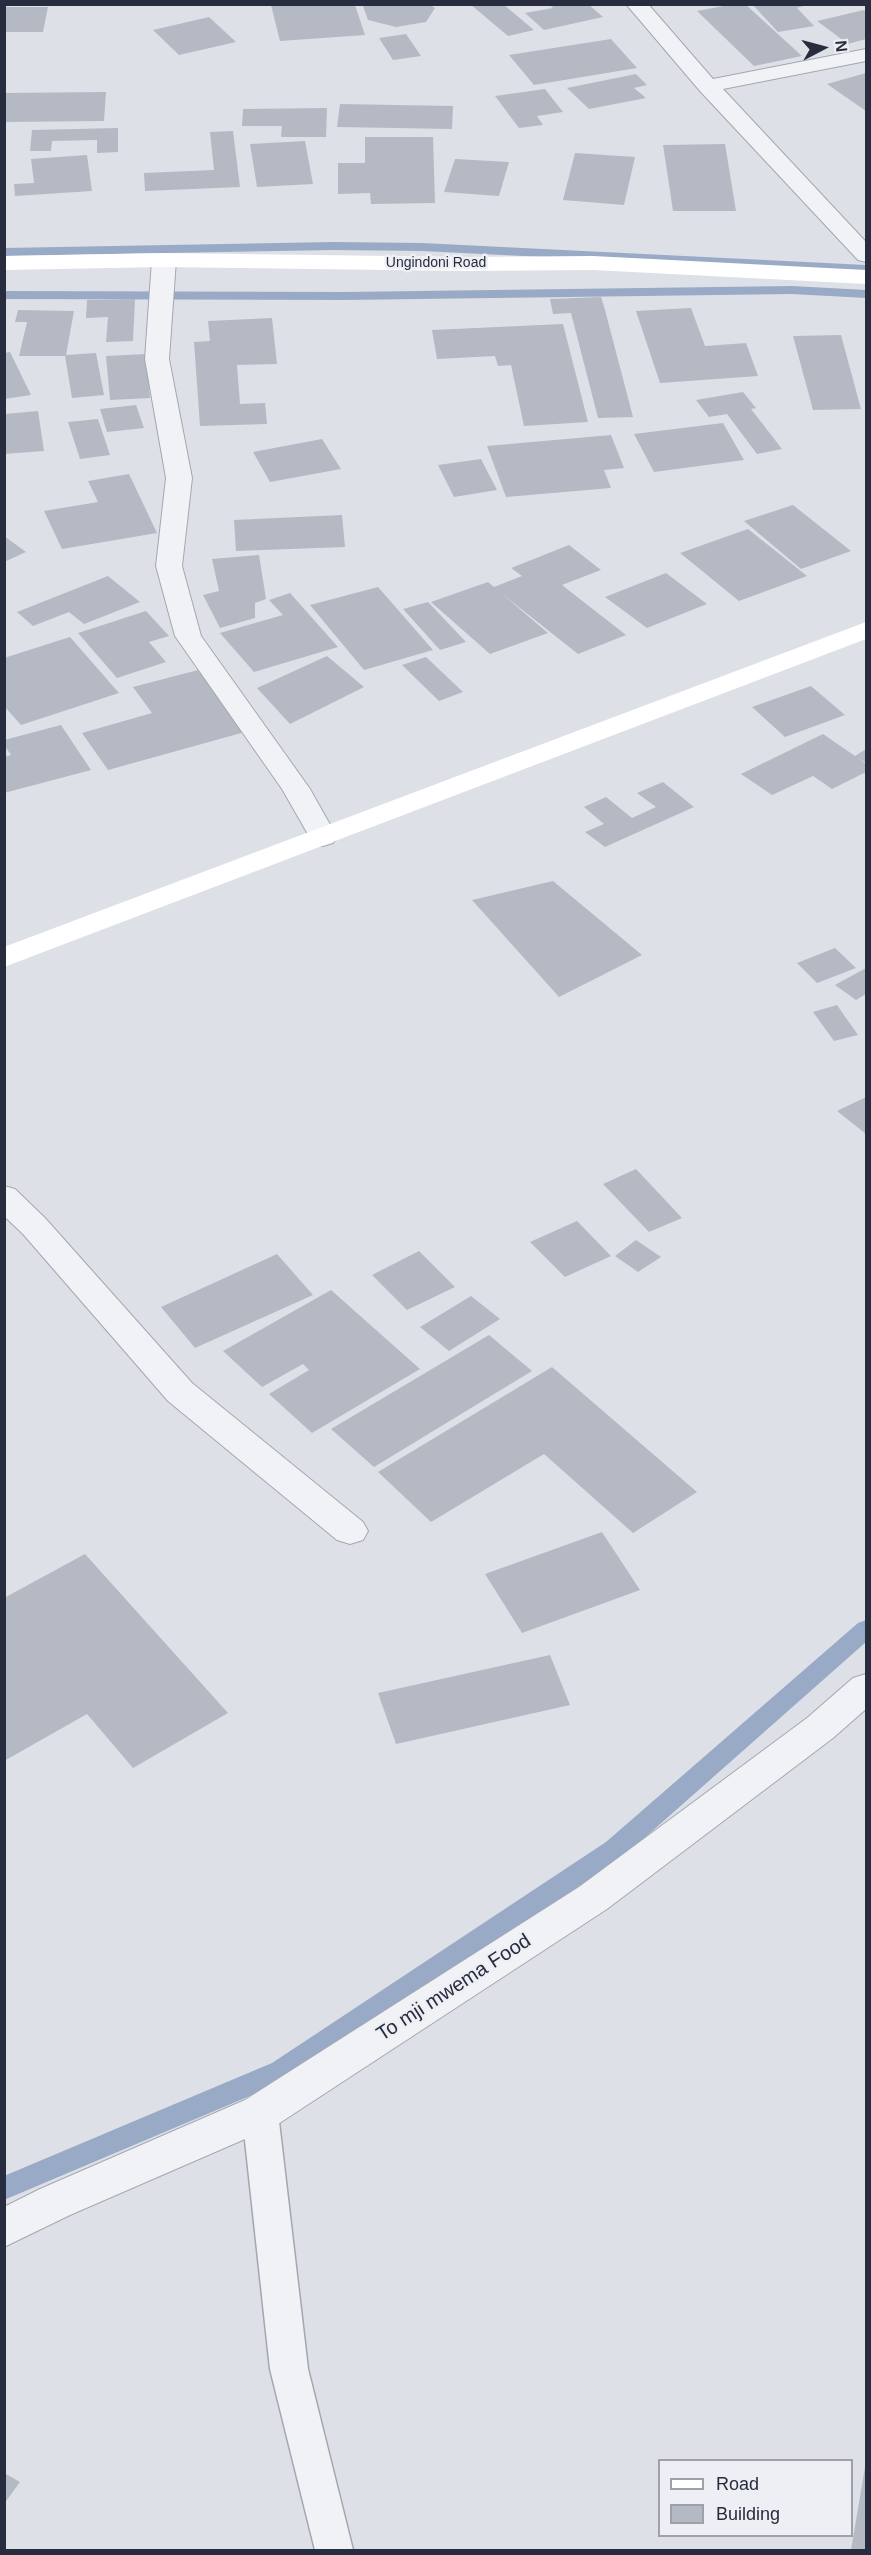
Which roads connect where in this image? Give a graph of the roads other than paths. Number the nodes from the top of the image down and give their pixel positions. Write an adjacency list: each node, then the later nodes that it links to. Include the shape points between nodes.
1 (636, 4): 3 (street)
2 (867, 55): 3 (street)
3 (708, 86): 4 (street)
4 (867, 255)
5 (164, 260): 6 (main road, Ungindoni Road); 7 (main road, Ungindoni Road, via 593,263); 9 (street, via 157,359 179,477 169,566 189,636 296,789)
6 (4, 263)
7 (867, 277)
8 (867, 630): 9 (main road)
9 (323, 837): 10 (main road)
10 (4, 958)
11 (4, 1197): 12 (street, via 180,1392)
12 (350, 1532)
13 (867, 1688): 14 (street, To mji mwema Food, via 820,1728 593,1898)
14 (260, 2113): 15 (street, To mji mwema Food); 16 (lane, via 289,2368)
15 (4, 2228)
16 (334, 2550)

